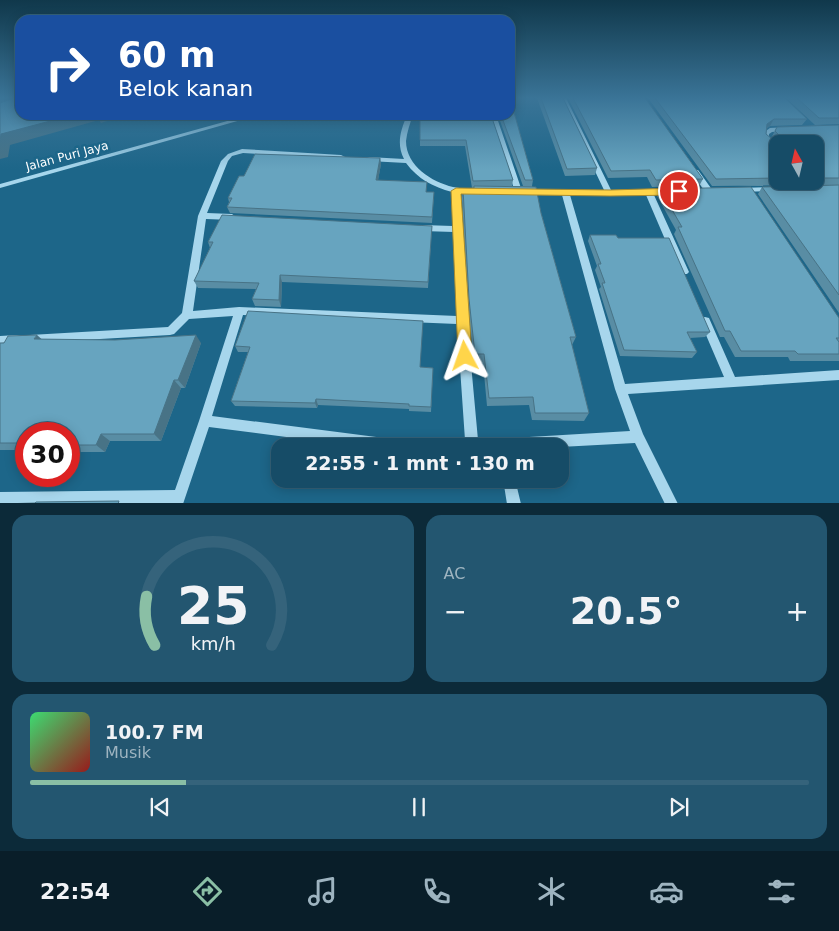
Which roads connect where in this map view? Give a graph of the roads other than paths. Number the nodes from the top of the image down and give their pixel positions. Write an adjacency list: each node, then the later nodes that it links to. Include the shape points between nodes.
1 (233, 121): 11 (street, Jalan Puri Jaya)
2 (408, 121): 9 (street, via 402,145)
3 (495, 121): 18 (street)
4 (575, 121): 22 (street)
5 (795, 129): 6 (street, via 766,133)
6 (769, 141)
7 (350, 157): 23 (street, via 235,152 225,161)
8 (360, 158): 9 (street)
9 (409, 161): 14 (street, via 424,178)
10 (692, 168): 16 (street)
11 (0, 186)
12 (733, 190): 13 (street, via 752,193)
13 (774, 190)
14 (456, 191): 17 (street); 26 (street)
15 (683, 191): 20 (street)
16 (709, 191)
17 (482, 192)
18 (519, 192): 19 (street); 21 (street)
19 (565, 192): 22 (street); 35 (street)
20 (649, 192): 22 (street); 27 (street)
21 (510, 193)
22 (610, 193)
23 (202, 216): 24 (street); 30 (street)
24 (241, 218)
25 (418, 227): 26 (street)
26 (457, 230): 31 (street)
27 (688, 282)
28 (700, 310): 34 (street)
29 (240, 311): 30 (street); 31 (street); 36 (street)
30 (188, 315): 32 (street, via 170,332)
31 (462, 320): 39 (street)
32 (0, 340)
33 (839, 376): 34 (street)
34 (732, 382): 35 (street)
35 (621, 389): 37 (street)
36 (205, 421): 38 (street); 43 (street)
37 (638, 437): 40 (street); 45 (street)
38 (337, 438)
39 (471, 438)
40 (569, 441)
41 (511, 488): 44 (street)
42 (0, 499): 43 (street)
43 (177, 500)
44 (514, 503)
45 (671, 503)

